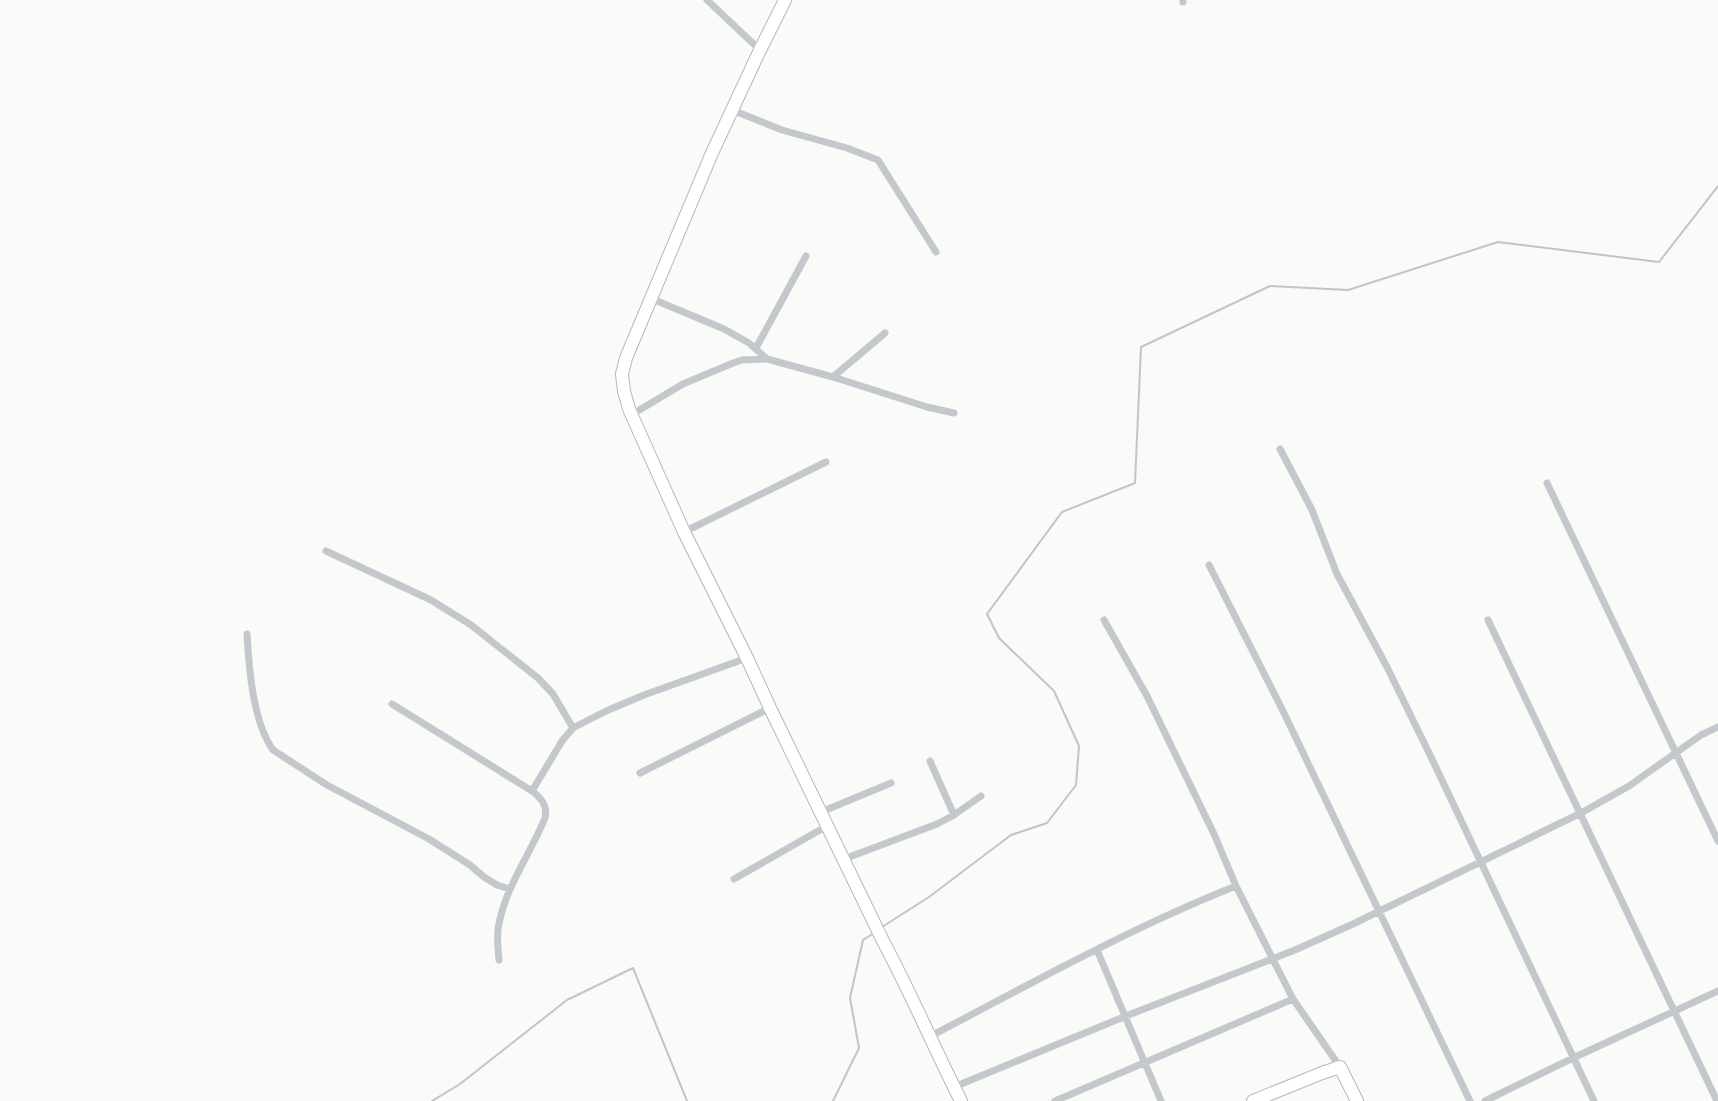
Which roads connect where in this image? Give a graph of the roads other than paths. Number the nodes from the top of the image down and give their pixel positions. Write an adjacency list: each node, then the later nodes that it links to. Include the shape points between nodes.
1 (707, 0): 3 (street)
2 (785, 0): 3 (highway)
3 (760, 50): 4 (highway)
4 (732, 110): 5 (street, via 782,130 878,160); 7 (highway)
5 (936, 252)
6 (806, 256): 9 (street)
7 (650, 298): 9 (street, via 724,329); 13 (highway, via 622,374)
8 (885, 333): 11 (street)
9 (756, 348): 10 (street)
10 (767, 359): 11 (street); 13 (street, via 733,363 683,384)
11 (833, 378): 12 (street)
12 (954, 413)
13 (632, 415): 17 (highway)
14 (1280, 449): 40 (street, via 1312,510 1337,574 1391,676)
15 (826, 462): 17 (street)
16 (1547, 484): 28 (street)
17 (684, 532): 23 (highway)
18 (326, 552): 27 (street, via 432,600 471,625 538,678 553,694)
19 (1208, 566): 44 (street, via 1283,711)
20 (1104, 620): 42 (street, via 1147,696)
21 (1488, 620): 35 (street)
22 (247, 634): 43 (street, via 253,691 266,739 273,750 327,785 429,839 490,881)
23 (747, 658): 25 (highway); 27 (street, via 644,695)
24 (392, 704): 32 (street)
25 (770, 708): 30 (street); 34 (highway)
26 (1718, 727): 28 (street)
27 (573, 728): 32 (street)
28 (1675, 754): 35 (street, via 1629,786); 38 (street)
29 (930, 761): 36 (street)
30 (640, 773)
31 (891, 783): 34 (street)
32 (532, 791): 43 (street, via 541,799 547,815)
33 (981, 796): 36 (street)
34 (821, 812): 37 (highway)
35 (1581, 813): 40 (street); 50 (street)
36 (954, 815): 39 (street)
37 (827, 826): 39 (highway); 41 (street)
38 (1718, 841)
39 (844, 859): 52 (highway)
40 (1480, 861): 44 (street); 53 (street)
41 (734, 879)
42 (1236, 886): 45 (street, via 1184,907); 46 (street)
43 (510, 889): 47 (street, via 498,928)
44 (1378, 911): 46 (street); 62 (street)
45 (1097, 950): 51 (street); 52 (street)
46 (1273, 959): 49 (street); 51 (street)
47 (499, 960)
48 (1718, 991): 50 (street)
49 (1293, 999): 54 (street); 55 (street)
50 (1674, 1012): 53 (street); 65 (street)
51 (1126, 1016): 54 (street); 56 (street)
52 (929, 1037): 56 (highway)
53 (1573, 1058): 63 (street); 64 (street)
54 (1144, 1062): 58 (street); 59 (street)
55 (1340, 1067): 60 (highway); 61 (highway)
56 (954, 1087): 57 (highway)
57 (961, 1101)
58 (1055, 1101)
59 (1161, 1101)
60 (1252, 1101)
61 (1357, 1101)
62 (1470, 1101)
63 (1485, 1101)
64 (1594, 1101)
65 (1717, 1101)

